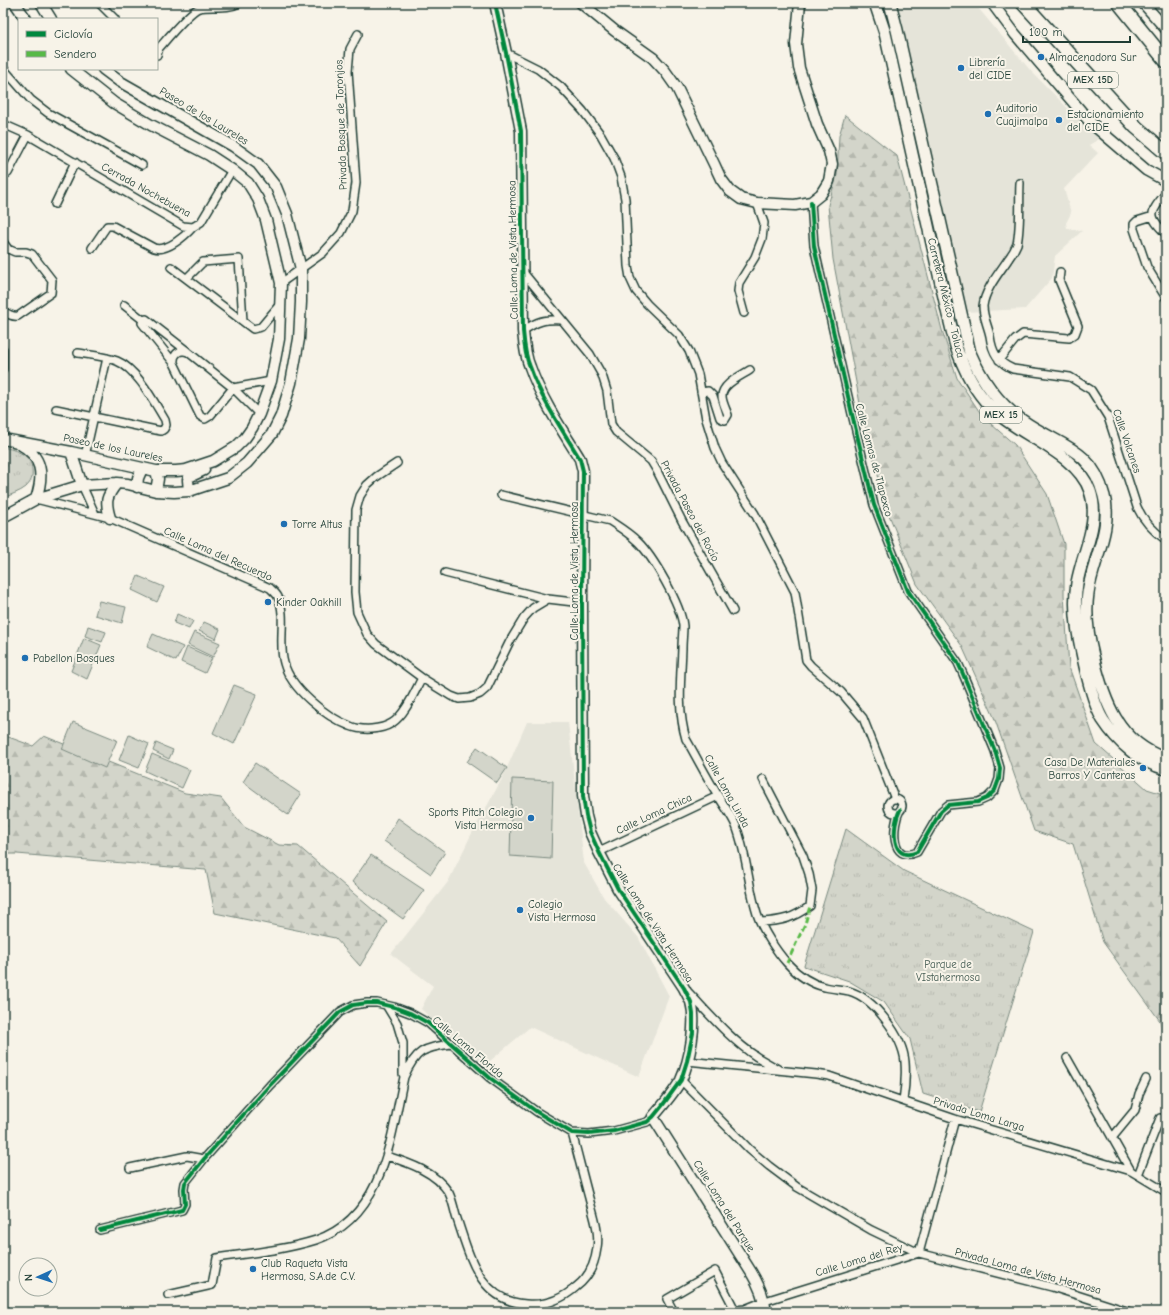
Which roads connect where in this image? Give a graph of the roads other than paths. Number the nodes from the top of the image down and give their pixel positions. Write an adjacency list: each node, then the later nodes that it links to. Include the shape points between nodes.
1 (15, 3): 14 (main road)
2 (41, 3): 15 (main road)
3 (99, 3): 16 (street)
4 (239, 3): 19 (street, via 230,7 199,8)
5 (495, 3): 20 (main road, Calle Loma de Vista Hermosa)
6 (581, 3): 36 (main road, via 653,58 665,71 677,88 730,191 741,199)
7 (800, 3): 35 (main road, via 796,44 799,68 832,164 829,181)
8 (875, 3): 98 (main road, Carretera México - Toluca / MEX 15, via 885,33 958,355 977,389 997,412 1066,459 1082,475 1090,491 1093,508 1092,524 1077,583 1076,612 1080,646 1092,694 1103,720 1124,746 1144,760)
9 (890, 3): 97 (main road, Carretera México - Toluca / MEX 15, via 970,353 983,380 1005,406 1021,420 1066,444 1088,463 1096,475 1105,497 1106,517 1086,606 1098,676 1106,701 1127,734 1148,751)
10 (992, 3): 32 (main road, via 1091,123 1146,170)
11 (1023, 3): 27 (highway, MEX 15D, via 1136,126)
12 (1119, 3): 21 (highway)
13 (1143, 3): 17 (main road)
14 (25, 18)
15 (50, 18)
16 (114, 18)
17 (1166, 29)
18 (358, 34): 44 (street, Privada Bosque de Toronjos, via 350,49 348,70 356,183 352,211 341,233 324,253)
19 (158, 49)
20 (506, 53): 45 (main road, Calle Loma de Vista Hermosa, via 521,131); 68 (street, via 538,69 561,87 583,111 614,158 625,199 630,278 636,291 679,336 689,351 698,374)
21 (1166, 61)
22 (3, 68): 29 (street, via 31,100 48,113)
23 (72, 70): 30 (main road, Paseo de los Laureles, via 114,103)
24 (104, 70): 44 (main road, Paseo de los Laureles, via 119,81 233,146 258,164 276,187 287,214)
25 (3, 124): 26 (street, Cerrada Nochebuena)
26 (28, 135): 28 (street, Cerrada Nochebuena); 31 (street)
27 (1166, 152)
28 (75, 162): 37 (street); 39 (street, Cerrada Nochebuena, via 183,226)
29 (142, 165)
30 (232, 170): 39 (street, Cerrada Nochebuena, via 201,222); 48 (main road, Paseo de los Laureles, via 248,183 258,199 266,220)
31 (8, 173)
32 (1166, 182)
33 (1020, 183): 62 (street, via 1016,246 987,292 983,305 991,342)
34 (1166, 194): 38 (street, via 1153,210)
35 (812, 202): 36 (main road, via 795,205); 102 (street, Calle Lomas de Tlapexco, via 814,246 874,505 908,591 958,663 1000,768 1000,779 995,790 987,798 978,802 948,805 941,811 917,852 911,855 898,851 894,838 896,818)
36 (757, 203): 53 (street, via 764,223 762,239 755,257 739,283 738,291)
37 (55, 204)
38 (1153, 216): 40 (street, via 1155,224); 49 (street, via 1137,221 1134,230 1147,267)
39 (193, 228): 42 (street, via 185,236 160,250 113,226 107,226)
40 (1166, 234)
41 (3, 242): 52 (street, via 8,249 32,254 52,280 52,286 51,293 18,316 10,316)
42 (92, 248)
43 (171, 267): 47 (street)
44 (301, 269): 48 (street, Privada Bosque de Toronjos); 84 (main road, Paseo de los Laureles, via 299,339 291,383 281,416 272,434 246,463 228,478)
45 (522, 271): 55 (street, Privada Paseo del Rocío); 57 (main road, Calle Loma de Vista Hermosa)
46 (1060, 272): 62 (street, via 1059,280 1078,326 1075,334 1068,338 1023,334)
47 (187, 278): 56 (street); 56 (street, via 204,262 239,259)
48 (281, 283): 50 (main road, Paseo de los Laureles)
49 (1166, 298)
50 (281, 303): 56 (street, via 261,327 253,329); 66 (main road, Paseo de los Laureles, via 279,339)
51 (124, 305): 54 (street)
52 (3, 311)
53 (744, 313)
54 (143, 320): 59 (street, via 146,319); 63 (street, via 142,323)
55 (562, 320): 57 (street, via 547,319 536,322); 95 (street, Privada Paseo del Rocío, via 590,354 602,374 611,424 616,432 651,461)
56 (243, 322)
57 (523, 331): 88 (main road, Calle Loma de Vista Hermosa, via 529,367 580,460 583,471)
58 (3, 349): 64 (street)
59 (188, 352): 63 (street, via 177,352); 67 (street)
60 (78, 353): 61 (street)
61 (107, 358): 71 (street); 71 (street, via 118,361 136,376 165,420 166,426 161,431)
62 (999, 360): 91 (street, Calle Volcanes, via 1005,366 1014,369 1070,377 1092,390 1108,417 1142,518)
63 (174, 363): 67 (street, via 202,418 208,419)
64 (3, 369)
65 (750, 370): 68 (street, via 726,386 723,391 722,397 728,414 725,420 720,418 713,396 708,391)
66 (271, 381): 67 (street); 70 (main road, Paseo de los Laureles)
67 (233, 388): 70 (street)
68 (701, 392): 101 (street, via 706,418 722,463 755,514 795,592 806,660 841,692 862,718)
69 (56, 409): 71 (street)
70 (259, 414): 74 (main road, Paseo de los Laureles, via 245,438)
71 (93, 417): 76 (street)
72 (3, 438): 73 (main road, Paseo de los Laureles)
73 (16, 441): 75 (main road, Paseo de los Laureles); 86 (main road, via 31,452 41,470)
74 (236, 447): 79 (main road, Paseo de los Laureles, via 213,461 186,470); 84 (main road, via 232,458 189,477)
75 (71, 452): 76 (main road, Paseo de los Laureles); 81 (main road)
76 (85, 456): 78 (main road, Paseo de los Laureles)
77 (397, 463): 96 (street, via 367,486 360,496 356,510 357,612 376,644)
78 (142, 469): 79 (main road, Paseo de los Laureles); 82 (main road)
79 (156, 471): 83 (main road)
80 (117, 483): 81 (main road, Paseo de los Laureles); 82 (main road, Paseo de los Laureles); 90 (main road, via 106,500)
81 (82, 485): 86 (main road, Paseo de los Laureles); 87 (street)
82 (137, 487): 83 (main road, Paseo de los Laureles)
83 (156, 491): 84 (main road, Paseo de los Laureles)
84 (189, 491)
85 (501, 495): 88 (street, Calle Loma Linda)
86 (36, 499): 87 (street, Calle Loma del Recuerdo); 89 (main road, Paseo de los Laureles)
87 (96, 514): 90 (street, Calle Loma del Recuerdo)
88 (583, 515): 94 (main road, Calle Loma de Vista Hermosa); 100 (street, Calle Loma Linda, via 610,522 638,542 651,558 679,609 683,626 681,724 686,739)
89 (3, 517)
90 (110, 518): 96 (street, Calle Loma del Recuerdo, via 270,588 278,596 281,607 283,662 289,677 324,711 351,726 366,729 391,723 400,716)
91 (1166, 540)
92 (445, 573): 93 (street)
93 (548, 599): 94 (street); 96 (street, via 533,608 524,618 487,688 480,694 459,699)
94 (582, 603): 103 (main road, Calle Loma de Vista Hermosa, via 583,796 590,832)
95 (733, 611)
96 (422, 678)
97 (1166, 759)
98 (1166, 769)
99 (764, 779): 104 (street, via 803,856 812,890 810,906 796,916)
100 (718, 796): 103 (street, Calle Loma Chica); 104 (street, Calle Loma Linda, via 735,824 742,844)
101 (895, 799): 102 (street, via 901,804); 102 (street, via 888,804 888,809 896,813)
102 (900, 810)
103 (599, 852): 105 (main road, Calle Loma de Vista Hermosa, via 618,889)
104 (761, 922): 114 (street, Calle Loma Linda, via 775,947 799,974 825,987 850,991 866,1000 879,1012 901,1045 906,1078)
105 (684, 988): 109 (main road, Calle Loma de Vista Hermosa, via 691,1002 693,1014 693,1033); 110 (street, Privada Loma Larga, via 739,1043)
106 (386, 1005): 107 (street, Calle Loma Florida, via 410,1013 428,1023); 111 (street, via 397,1023 402,1043); 121 (street, Calle Loma Florida, via 353,1005 340,1012)
107 (451, 1044): 111 (street, via 423,1050 415,1056); 118 (street, Calle Loma Florida, via 490,1078 537,1112)
108 (1067, 1058): 119 (street)
109 (687, 1061): 110 (street, Privada Loma Larga); 113 (main road, Calle Loma de Vista Hermosa)
110 (780, 1070): 114 (street, Privada Loma Larga, via 829,1076)
111 (404, 1076): 120 (street)
112 (1146, 1079): 119 (street, via 1135,1110)
113 (681, 1080): 115 (main road, Calle Loma de Vista Hermosa); 127 (street, via 750,1150 797,1187 871,1230)
114 (903, 1101): 117 (street, Privada Loma Larga)
115 (654, 1117): 118 (street, Calle Loma Florida, via 647,1122 614,1131); 129 (main road, Calle Loma del Parque, via 752,1272)
116 (1160, 1118): 124 (street)
117 (955, 1119): 123 (street, Privada Loma Larga); 127 (street, Calle Loma del Rey)
118 (572, 1133): 120 (street, via 596,1228 598,1247 587,1277 577,1287 562,1298 532,1305 515,1303 499,1296 484,1284 474,1267 449,1193 441,1183 408,1162)
119 (1112, 1138): 123 (street)
120 (387, 1156): 128 (street, via 365,1203 352,1219 318,1239 298,1245 217,1258 212,1285)
121 (204, 1159): 122 (street, via 187,1156); 126 (street, Calle Loma Florida, via 185,1183 185,1204 182,1210)
122 (130, 1168)
123 (1131, 1171): 124 (street, Privada Loma Larga)
124 (1138, 1175): 125 (street, Privada Loma Larga)
125 (1166, 1192)
126 (100, 1230)
127 (919, 1253): 129 (street, Calle Loma del Rey); 132 (street, Privada Loma de Vista Hermosa, via 1052,1287)
128 (168, 1295)
129 (764, 1301): 130 (street, Calle Loma del Rey, via 745,1309 735,1310 715,1271 667,1299); 131 (main road, Calle Loma del Parque)
130 (674, 1312)
131 (766, 1312)
132 (1130, 1312)

